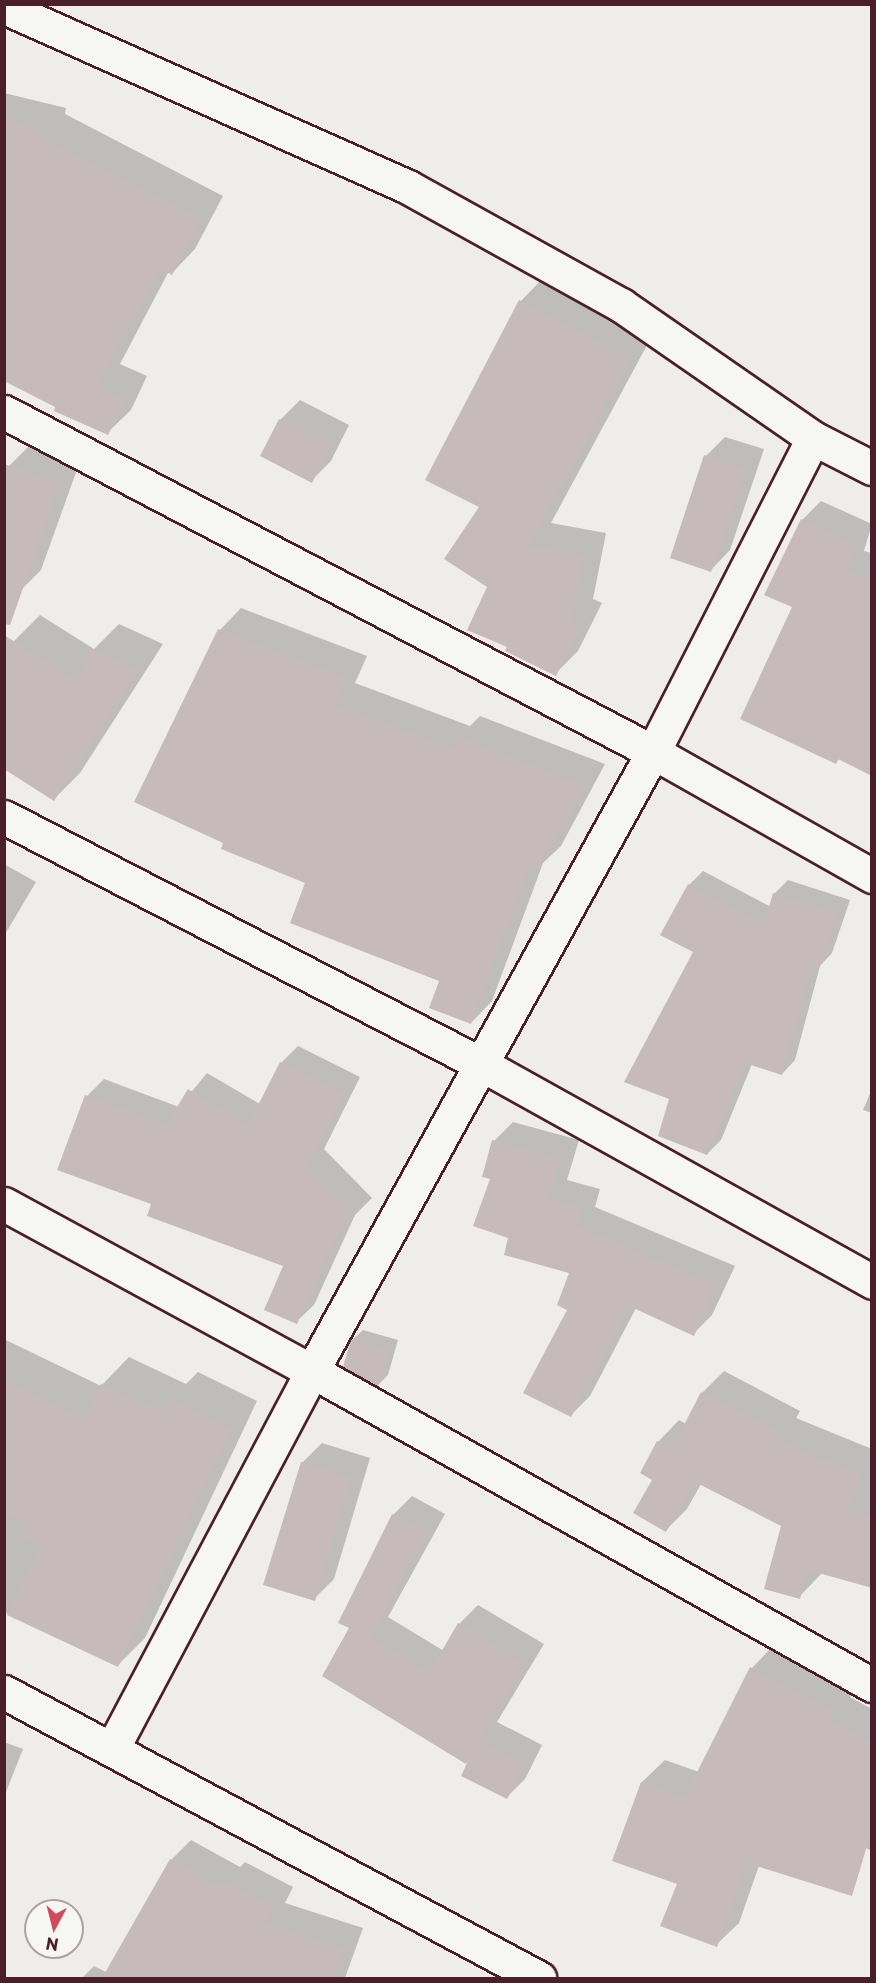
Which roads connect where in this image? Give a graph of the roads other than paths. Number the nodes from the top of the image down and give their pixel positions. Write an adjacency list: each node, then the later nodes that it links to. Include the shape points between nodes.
1 (4, 7): 3 (street, via 408,187 621,305)
2 (4, 412): 5 (street)
3 (813, 438): 4 (street); 5 (street)
4 (872, 468)
5 (653, 752): 7 (street); 8 (street)
6 (4, 817): 8 (street)
7 (872, 876)
8 (482, 1064): 10 (street); 11 (street)
9 (4, 1204): 11 (street)
10 (872, 1282)
11 (312, 1371): 12 (street); 14 (street)
12 (872, 1685)
13 (4, 1692): 14 (street)
14 (112, 1749): 15 (street)
15 (538, 1978)

